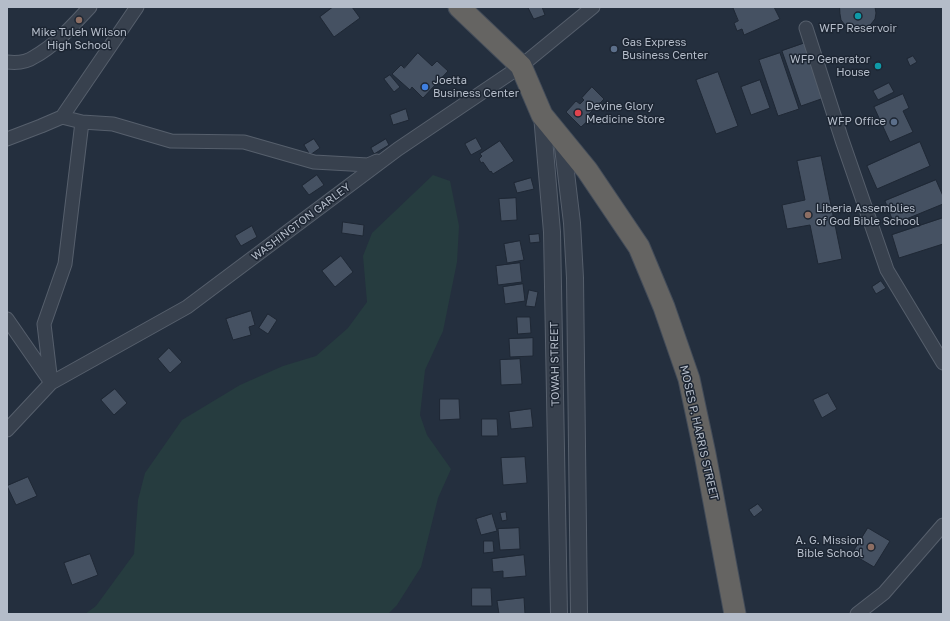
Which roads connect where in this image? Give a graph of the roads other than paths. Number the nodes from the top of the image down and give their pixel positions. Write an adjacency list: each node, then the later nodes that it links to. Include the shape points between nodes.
1 (90, 7): 6 (street, via 63,36 33,58 15,63)
2 (137, 7): 9 (street)
3 (459, 7): 7 (highway)
4 (593, 7): 7 (street, WASHINGTON GARLEY)
5 (806, 28): 15 (street, via 887,270)
6 (7, 62)
7 (521, 66): 8 (highway, MOSES P. HARRIS STREET); 13 (street, WASHINGTON GARLEY)
8 (542, 115): 12 (highway, MOSES P. HARRIS STREET); 19 (street, TOWAH STREET, via 552,232)
9 (62, 117): 10 (street); 11 (street)
10 (82, 122): 13 (street, via 113,124 171,141 244,142 314,162 368,165); 16 (street, via 65,264 44,324)
11 (7, 139)
12 (562, 139): 20 (street, TOWAH STREET, via 572,224 575,278); 21 (highway, MOSES P. HARRIS STREET, via 639,247 664,307 689,379)
13 (398, 149): 16 (street, WASHINGTON GARLEY, via 187,307)
14 (7, 319): 16 (street)
15 (943, 363)
16 (51, 383): 17 (street, WASHINGTON GARLEY)
17 (7, 430)
18 (943, 525): 22 (street, via 884,593)
19 (559, 614)
20 (579, 614)
21 (735, 614)
22 (857, 614)

